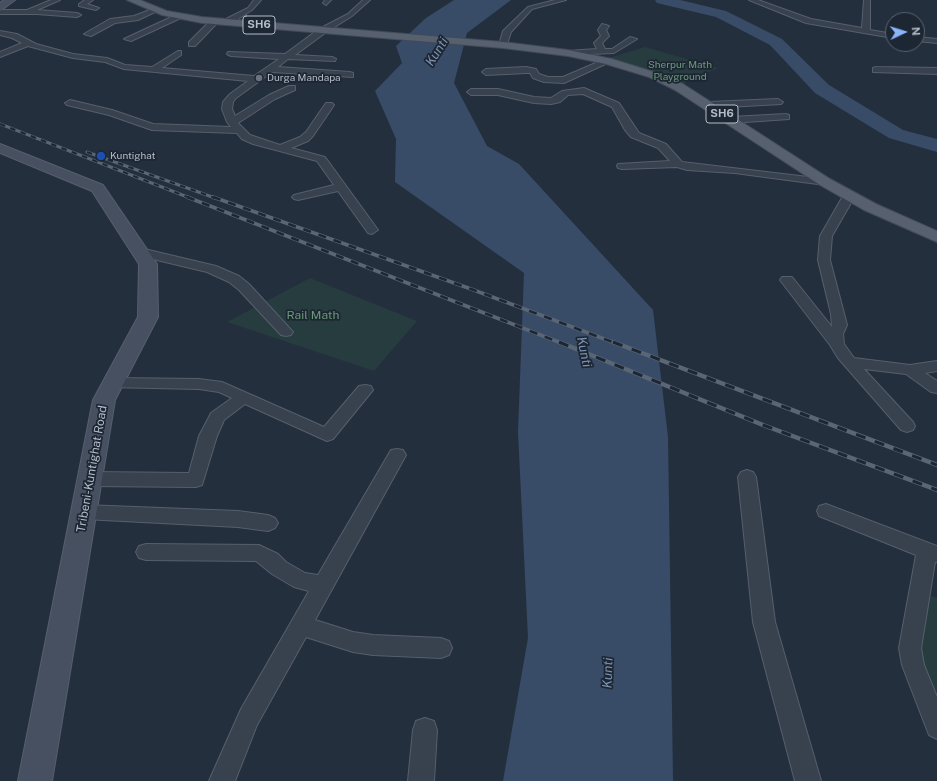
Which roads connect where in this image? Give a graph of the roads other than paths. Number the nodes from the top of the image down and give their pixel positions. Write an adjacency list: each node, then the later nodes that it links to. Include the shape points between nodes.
1 (10, 0): 10 (main road)
2 (57, 0): 14 (street)
3 (90, 0): 11 (street, via 81,5)
4 (132, 0): 12 (main road, SH6)
5 (258, 0): 18 (street, via 250,9)
6 (367, 0): 20 (street)
7 (563, 0): 31 (street, via 530,8 507,31)
8 (752, 0): 21 (street, via 809,20)
9 (867, 0): 21 (street)
10 (0, 8)
11 (96, 8)
12 (155, 10): 16 (main road, SH6); 23 (street, via 135,18 113,21)
13 (0, 12): 14 (street)
14 (25, 12): 15 (street)
15 (77, 15)
16 (180, 16): 17 (main road, SH6); 26 (street)
17 (216, 21): 18 (main road, SH6); 30 (street)
18 (227, 22): 20 (main road, SH6)
19 (605, 26): 32 (street, via 602,30 605,36 598,43 602,48)
20 (322, 31): 31 (main road, SH6); 37 (street)
21 (866, 32): 24 (street)
22 (0, 33): 29 (street, via 14,36)
23 (88, 34)
24 (885, 35)
25 (633, 38): 32 (street, via 614,51)
26 (128, 39)
27 (925, 40): 28 (street)
28 (937, 41)
29 (28, 44): 36 (street); 41 (street, via 74,56)
30 (192, 44)
31 (503, 45): 34 (main road, SH6)
32 (599, 51): 34 (street)
33 (178, 53): 41 (street)
34 (568, 53): 39 (main road, SH6)
35 (232, 54): 37 (street)
36 (0, 55)
37 (289, 56): 38 (street); 40 (street)
38 (332, 59)
39 (608, 61): 44 (street, via 564,80 548,80 526,70); 52 (main road, SH6, via 667,81)
40 (269, 69): 45 (street); 46 (street)
41 (153, 70): 46 (street)
42 (876, 70): 43 (street)
43 (937, 71)
44 (486, 72)
45 (350, 75)
46 (254, 80): 55 (street, via 228,102 227,109)
47 (292, 88): 55 (street, via 272,97)
48 (471, 92): 58 (street, via 498,92 551,101 557,100 565,93 588,92 616,105 635,135 662,146)
49 (778, 102): 52 (street)
50 (70, 103): 55 (street, via 112,113 152,127)
51 (329, 105): 57 (street, via 310,134)
52 (709, 105): 54 (main road, SH6)
53 (786, 117): 54 (street)
54 (731, 120): 60 (main road, SH6)
55 (235, 126): 57 (street, via 246,137)
56 (0, 148): 66 (main road, Tribeni-Kuntighat Road, via 98,188)
57 (282, 148): 61 (street, via 320,159)
58 (678, 164): 59 (street); 60 (street)
59 (622, 166)
60 (825, 182): 62 (main road, SH6)
61 (342, 187): 63 (street); 64 (street)
62 (849, 196): 65 (main road, SH6); 69 (street, via 826,236 824,260 840,325 836,334)
63 (298, 197)
64 (372, 230)
65 (937, 237)
66 (140, 252): 68 (street, via 211,269 234,279); 73 (main road, Tribeni-Kuntighat Road, via 148,264 148,317)
67 (787, 280): 69 (street)
68 (286, 332)
69 (837, 344): 70 (street)
70 (850, 362): 72 (street); 77 (street)
71 (937, 366): 72 (street)
72 (910, 370): 74 (street)
73 (113, 383): 76 (street, via 210,384); 80 (main road, Tribeni-Kuntighat Road, via 104,400)
74 (937, 388)
75 (365, 390): 76 (street, via 327,435)
76 (243, 398): 80 (street, via 218,417 208,436 196,480)
77 (907, 426)
78 (397, 455): 86 (street)
79 (747, 477): 94 (street, via 764,622)
80 (90, 479): 82 (main road, Tribeni-Kuntighat Road)
81 (826, 511): 85 (street)
82 (84, 512): 83 (street, via 238,519); 91 (main road, Tribeni-Kuntighat Road)
83 (268, 523)
84 (146, 552): 86 (street, via 259,553 301,581)
85 (932, 553): 89 (street, via 910,648 913,664)
86 (324, 585): 87 (street)
87 (301, 626): 88 (street, via 353,642); 92 (street, via 250,717)
88 (441, 648)
89 (937, 727)
90 (425, 730): 93 (street)
91 (34, 781)
92 (222, 781)
93 (421, 781)
94 (808, 781)

